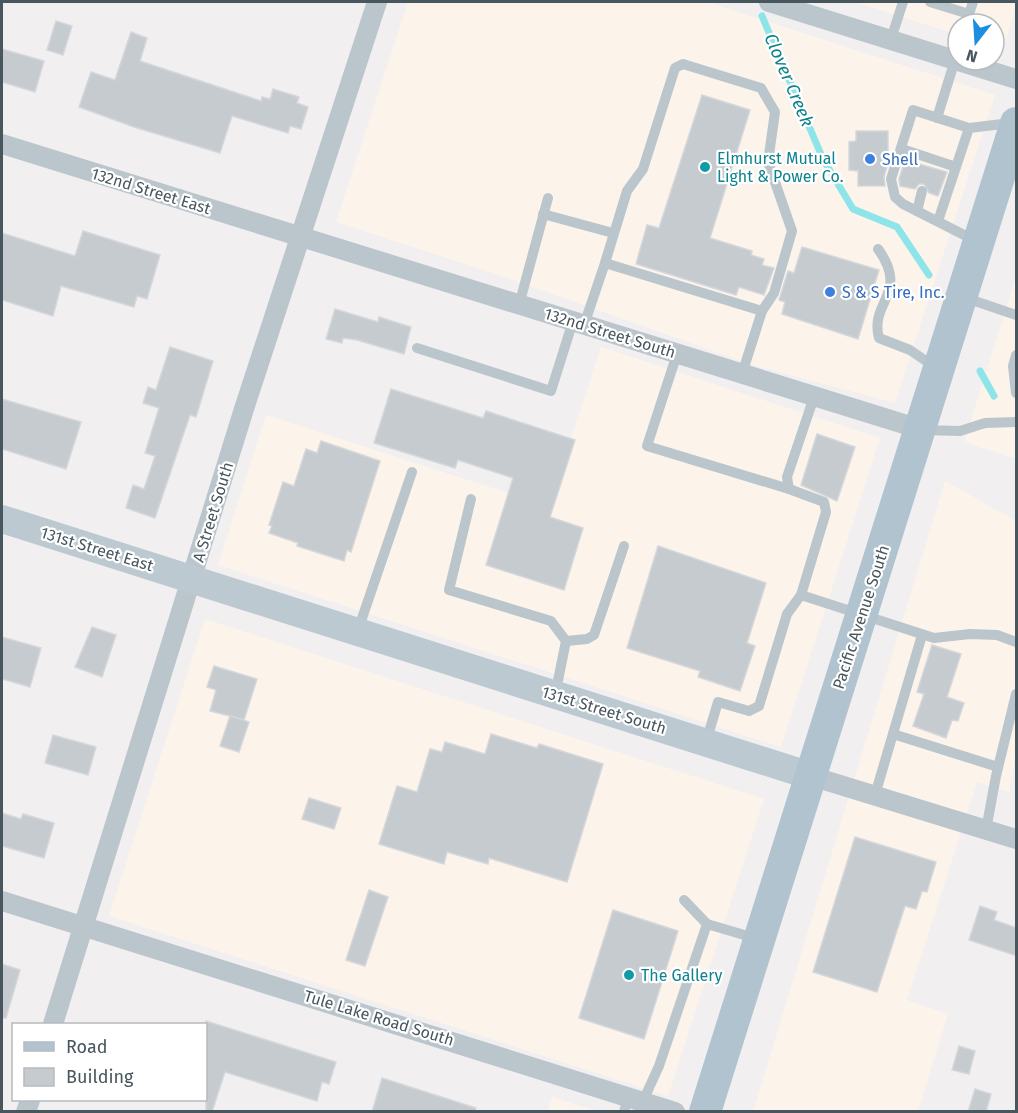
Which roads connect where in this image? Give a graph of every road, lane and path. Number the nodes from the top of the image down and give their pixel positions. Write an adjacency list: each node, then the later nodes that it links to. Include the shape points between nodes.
1 (377, 2): 24 (street, A Street South)
2 (769, 2): 6 (street)
3 (903, 2): 6 (lane)
4 (930, 2): 5 (lane, via 969,14)
5 (973, 2)
6 (891, 39): 7 (street)
7 (946, 57)
8 (951, 72): 11 (lane)
9 (994, 72): 10 (street)
10 (1017, 79)
11 (937, 118): 13 (lane); 15 (lane, via 913,110)
12 (1017, 122): 13 (lane); 17 (main road, Pacific Avenue South)
13 (969, 128): 16 (lane)
14 (2, 144): 24 (street, 132nd Street East)
15 (902, 149): 16 (lane, via 930,163); 20 (lane, via 891,179 892,189 895,197)
16 (956, 166): 22 (lane)
17 (1009, 168): 25 (main road, Pacific Avenue South)
18 (922, 191): 20 (lane)
19 (548, 198): 21 (lane)
20 (917, 211): 22 (lane)
21 (543, 214): 23 (lane); 29 (lane)
22 (938, 221): 25 (lane)
23 (614, 233): 27 (lane); 30 (lane, via 627,191 643,169 675,68 683,64 761,88 775,112 768,162 792,231 774,293)
24 (300, 237): 29 (street, 132nd Street South); 47 (street, A Street South)
25 (979, 242): 28 (main road, Pacific Avenue South)
26 (878, 249): 36 (lane, via 890,266 892,281 879,321 879,338 910,350)
27 (605, 263): 30 (lane); 32 (lane)
28 (962, 297): 31 (lane); 36 (main road, Pacific Avenue South)
29 (519, 305): 32 (street, 132nd Street South)
30 (762, 311): 37 (lane)
31 (1017, 315)
32 (579, 323): 33 (lane, via 552,391); 34 (street, 132nd Street South)
33 (417, 348)
34 (677, 354): 37 (street, 132nd Street South); 43 (lane, via 648,446)
35 (1017, 355): 38 (lane, via 1013,366)
36 (939, 370): 41 (main road, Pacific Avenue South)
37 (742, 374): 39 (street, 132nd Street South)
38 (1017, 393)
39 (814, 397): 41 (street, 132nd Street South); 43 (lane, via 788,477)
40 (1017, 422): 41 (lane, via 985,423 960,431)
41 (920, 429): 49 (main road, Pacific Avenue South)
42 (412, 472): 50 (lane)
43 (789, 489): 48 (lane, via 824,502 826,512)
44 (471, 499): 52 (lane, via 449,590 550,621)
45 (2, 519): 47 (main road, 131st Street East)
46 (624, 546): 52 (lane, via 594,635)
47 (193, 579): 50 (main road, 131st Street South); 66 (street, A Street South)
48 (801, 595): 49 (lane); 57 (lane, via 787,614 759,706 749,711 718,702)
49 (861, 615): 51 (lane); 59 (main road, Pacific Avenue South)
50 (357, 633): 55 (main road, 131st Street South)
51 (922, 635): 53 (lane, via 997,635); 56 (lane)
52 (566, 641): 55 (lane)
53 (1017, 642)
54 (1017, 694): 58 (lane)
55 (555, 695): 57 (main road, 131st Street South)
56 (893, 734): 58 (lane); 60 (lane)
57 (705, 742): 59 (main road, 131st Street South)
58 (998, 767): 61 (lane)
59 (811, 776): 60 (street, 131st Street South); 67 (main road, Pacific Avenue South)
60 (875, 795): 61 (street, 131st Street South)
61 (986, 830): 62 (street, 131st Street South)
62 (1017, 839)
63 (684, 900): 65 (lane)
64 (2, 901): 66 (street, Tule Lake Road South)
65 (707, 924): 67 (lane); 69 (lane, via 659,1066)
66 (83, 927): 68 (street, A Street South); 69 (street, Tule Lake Road South)
67 (759, 939): 71 (main road, Pacific Avenue South)
68 (53, 1023)
69 (632, 1103): 70 (street, Tule Lake Road South)
70 (675, 1112)
71 (705, 1112)

